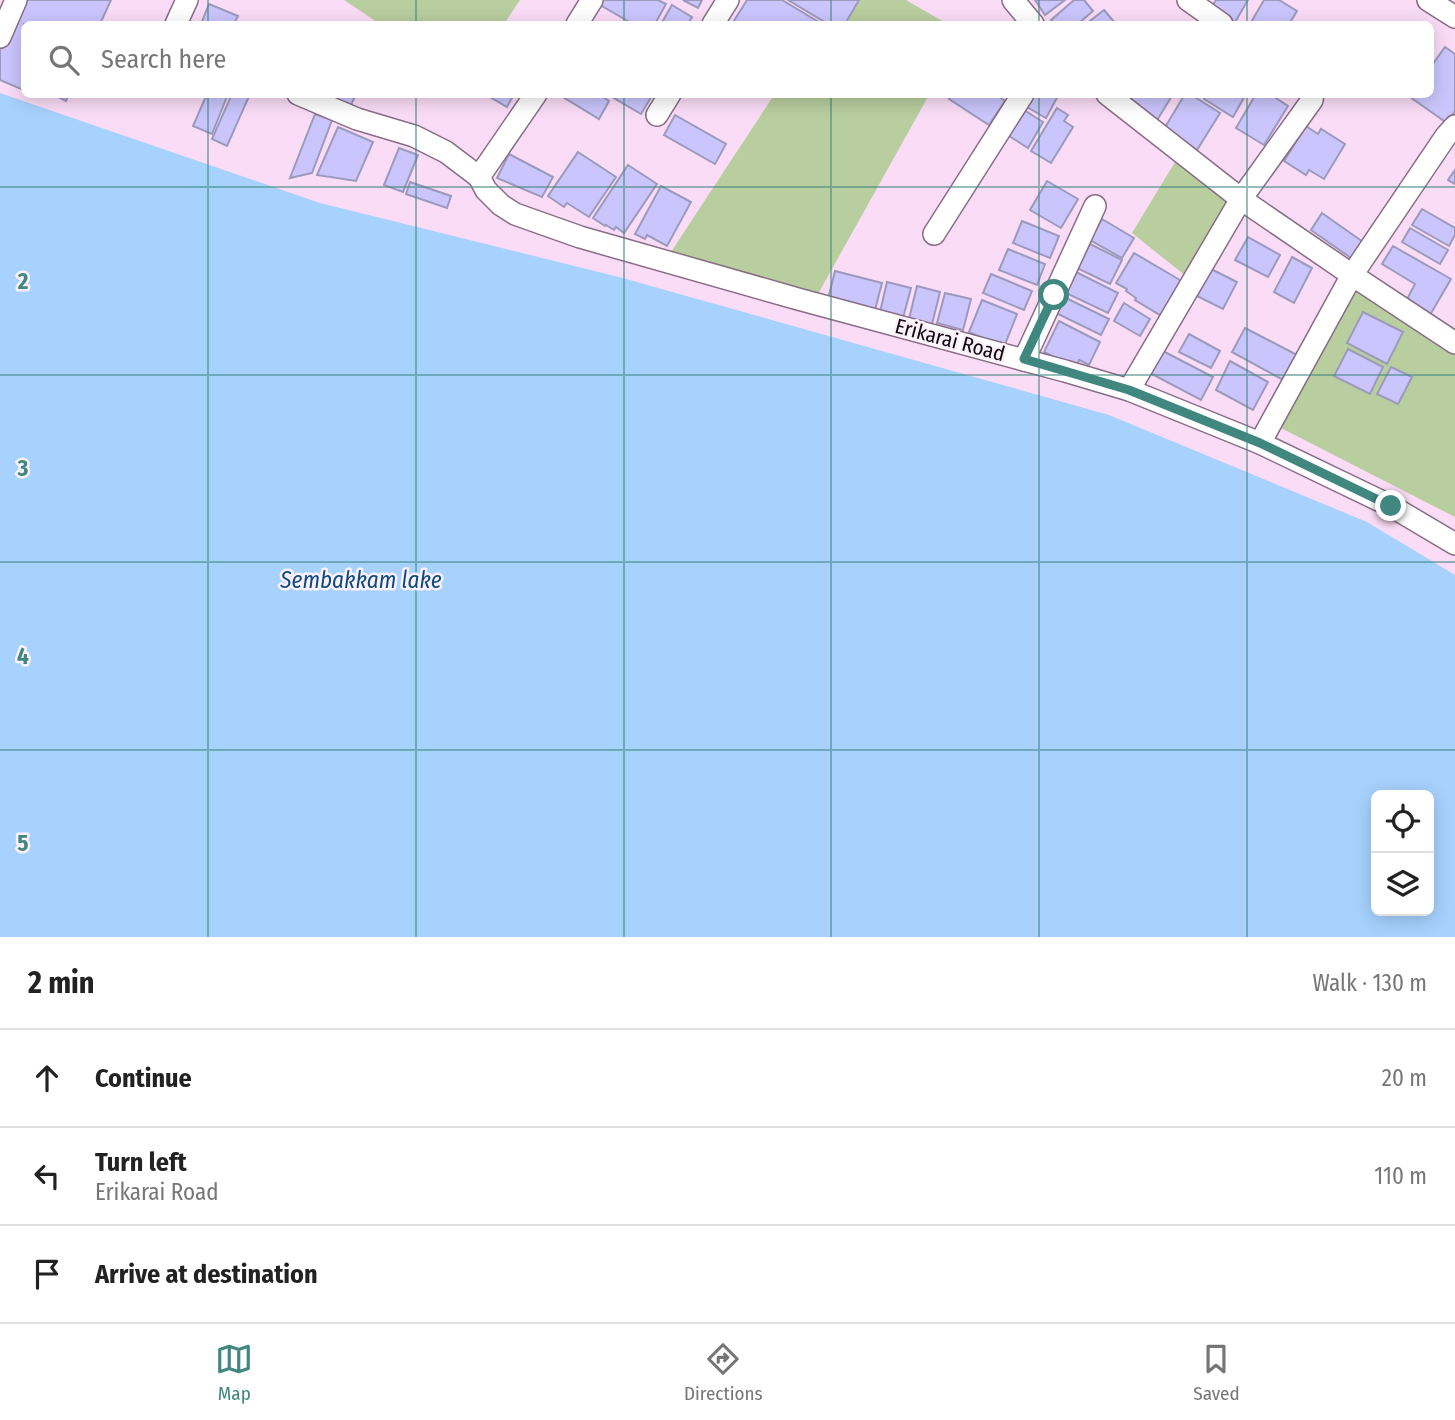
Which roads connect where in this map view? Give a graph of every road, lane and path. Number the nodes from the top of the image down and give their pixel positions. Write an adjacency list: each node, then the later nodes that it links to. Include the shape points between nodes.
1 (16, 0): 14 (street)
2 (187, 0): 9 (street)
3 (592, 0): 10 (street)
4 (728, 0): 11 (street)
5 (1013, 0): 12 (street)
6 (1188, 0): 13 (street)
7 (1428, 0): 8 (street)
8 (1455, 17)
9 (177, 21)
10 (579, 21)
11 (715, 21)
12 (1030, 21)
13 (1219, 21)
14 (0, 37)
15 (308, 98): 23 (street, Erikarai Road, via 414,136 446,152)
16 (533, 98): 23 (street)
17 (668, 98): 21 (street)
18 (1020, 98): 26 (street)
19 (1112, 98): 24 (street)
20 (1312, 98): 24 (street)
21 (657, 115)
22 (1455, 126): 27 (street)
23 (479, 177): 29 (street, Erikarai Road, via 486,190 515,214 580,237)
24 (1241, 199): 27 (street); 30 (street)
25 (1095, 206): 29 (street)
26 (934, 234)
27 (1352, 275): 28 (street); 31 (street)
28 (1455, 343)
29 (1024, 359): 30 (street, Erikarai Road)
30 (1129, 390): 31 (street, Erikarai Road)
31 (1260, 443): 32 (street, Erikarai Road, via 1391,506)
32 (1455, 544)

